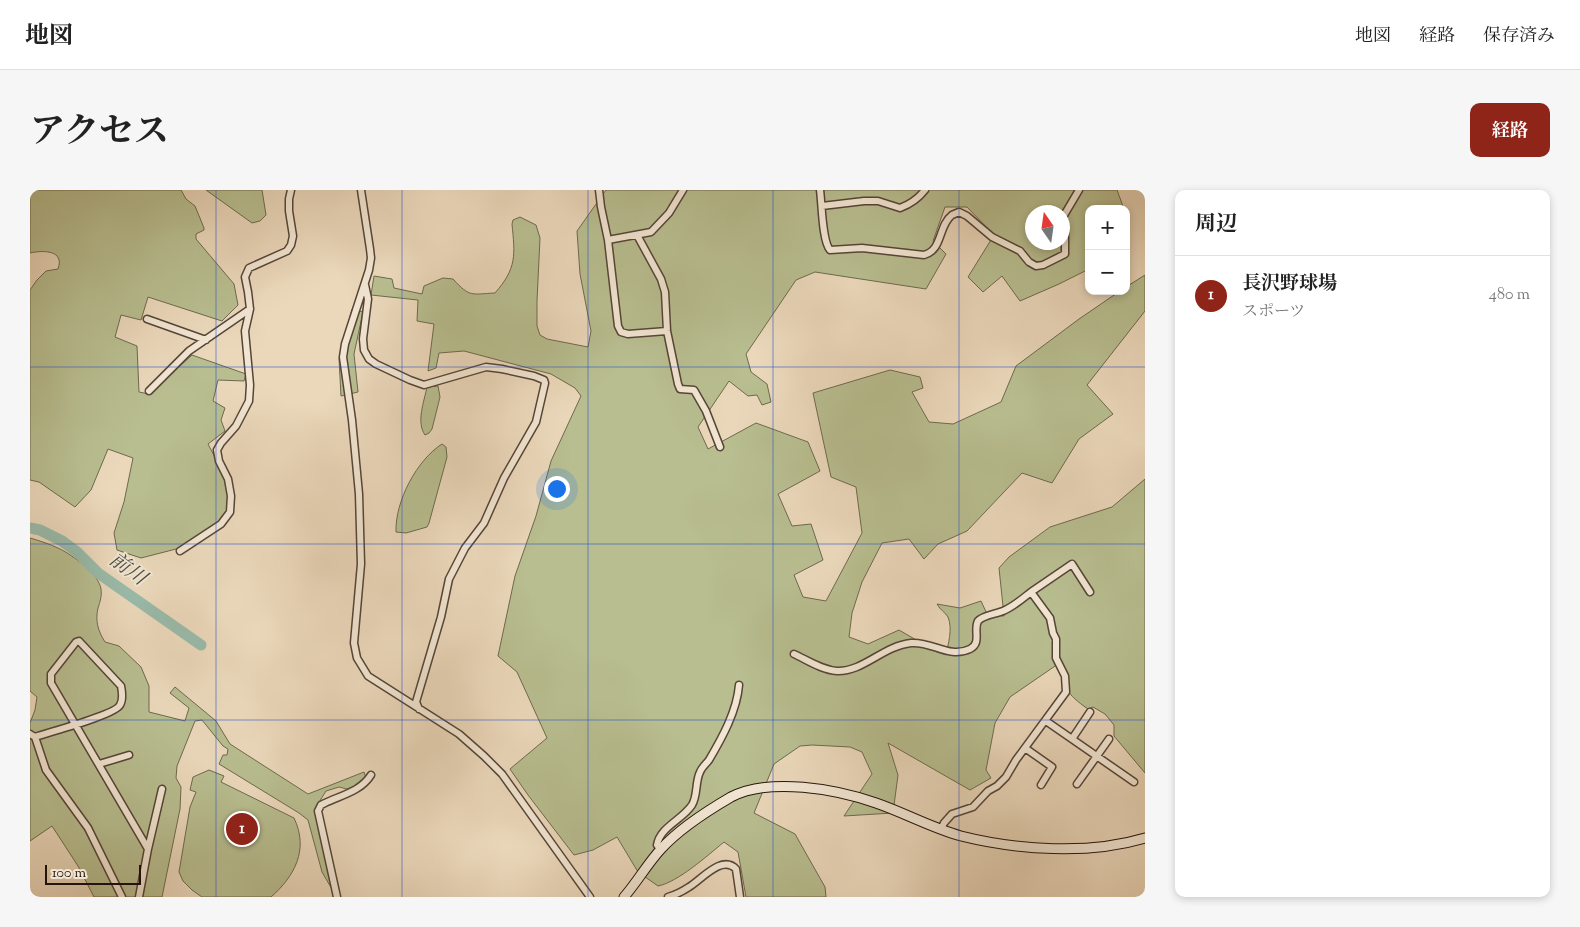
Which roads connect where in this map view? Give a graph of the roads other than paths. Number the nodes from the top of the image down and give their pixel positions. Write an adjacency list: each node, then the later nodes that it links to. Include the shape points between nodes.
1 (291, 190): 12 (street, via 292,245 287,251 249,268 245,277)
2 (361, 190): 11 (street, via 371,258)
3 (599, 190): 10 (street)
4 (682, 190): 9 (street, via 658,225 651,232)
5 (820, 190): 8 (street)
6 (925, 190): 8 (street, via 910,204 900,208 878,201)
7 (1079, 190): 8 (street, via 1063,217 1065,254 1036,266 1020,251 992,237 959,212 946,223 935,249 929,254 862,248 830,250 825,237)
8 (822, 206)
9 (638, 235): 10 (street); 14 (street, via 661,279)
10 (608, 240): 14 (street, via 621,332)
11 (365, 284): 23 (street, via 344,344 343,358 357,462 362,539 354,643 357,658 368,676); 23 (street, via 368,299 364,350 376,364 424,385 486,368 534,376 545,383 536,422 504,478 484,523 465,548 449,579 416,702)
12 (250, 309): 15 (street); 18 (street, via 246,331 249,402 217,450 228,478 230,512 221,524)
13 (148, 320): 15 (street)
14 (668, 331): 17 (street, via 680,389 694,390)
15 (206, 340): 16 (street, via 189,351)
16 (149, 391)
17 (720, 448)
18 (180, 551)
19 (1031, 592): 20 (street, via 1072,564); 21 (street, via 1010,607 980,619 974,646 959,652 912,643 890,648 858,667 838,671); 25 (street, via 1050,618 1056,639 1056,658 1066,681 1066,692)
20 (1090, 592)
21 (794, 654)
22 (739, 685): 42 (street, via 738,697 724,730 700,772 693,803 658,838)
23 (419, 709): 46 (street, via 458,734 502,774)
24 (1090, 712): 28 (street)
25 (1046, 721): 28 (street); 30 (street)
26 (76, 724): 26 (street, via 114,712 120,706 122,691 118,681 79,641 50,679); 27 (street); 33 (street)
27 (33, 735): 43 (street, via 46,770 88,828)
28 (1072, 739): 32 (street)
29 (1108, 739): 32 (street)
30 (1024, 748): 37 (street, via 1052,767); 39 (street, via 997,786 972,808 952,814)
31 (130, 755): 33 (street)
32 (1096, 756): 35 (street); 36 (street)
33 (100, 764): 41 (street)
34 (371, 775): 45 (street, via 358,789 325,802 318,811)
35 (1134, 782)
36 (1077, 784)
37 (1040, 785)
38 (162, 789): 41 (street)
39 (941, 829): 40 (street, via 985,842 1045,848 1101,847); 42 (street, via 840,793 769,787 732,797 689,824)
40 (1145, 838)
41 (148, 849): 44 (street)
42 (660, 849): 47 (street)
43 (122, 897)
44 (139, 897)
45 (337, 897)
46 (590, 897)
47 (624, 897)
48 (668, 897): 49 (street, via 726,864 736,869)
49 (740, 897)

